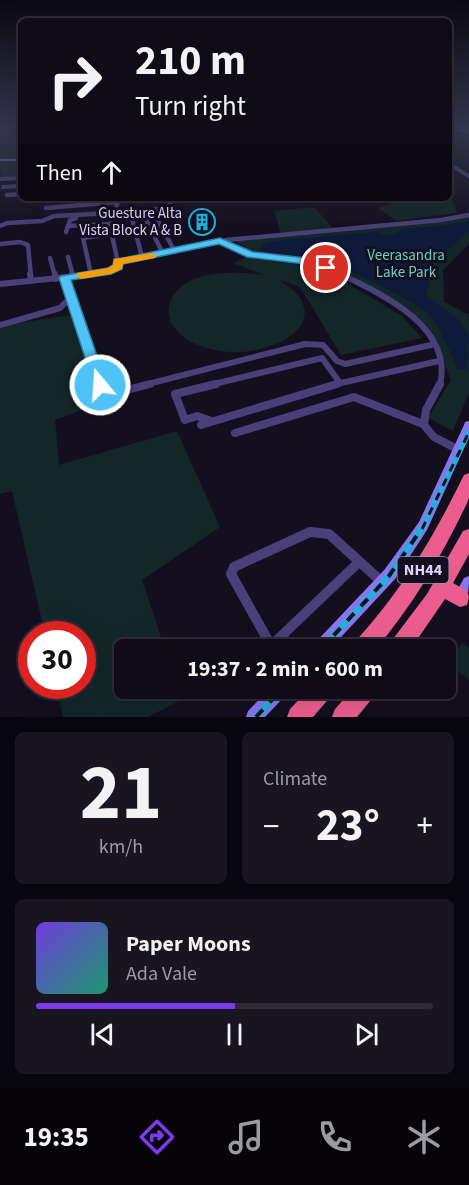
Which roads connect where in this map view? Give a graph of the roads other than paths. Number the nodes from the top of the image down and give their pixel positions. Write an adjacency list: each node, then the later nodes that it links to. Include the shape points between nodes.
1 (454, 167): 2 (street)
2 (469, 176)
3 (18, 178): 4 (street)
4 (1, 179)
5 (18, 186): 6 (street)
6 (3, 187)
7 (18, 194): 8 (street)
8 (7, 195)
9 (58, 201): 13 (street)
10 (109, 201): 13 (street)
11 (118, 201): 15 (street)
12 (169, 201): 15 (street, via 166,209)
13 (56, 207): 14 (street)
14 (46, 208)
15 (112, 214): 16 (street); 19 (street); 20 (street, via 54,216); 21 (street, via 75,218)
16 (130, 215): 17 (street); 30 (street)
17 (144, 215): 26 (street, via 157,217); 27 (street)
18 (469, 215): 24 (street)
19 (111, 224): 21 (street); 23 (street)
20 (0, 226)
21 (68, 226): 22 (street)
22 (66, 232)
23 (111, 234): 31 (street); 32 (street, via 83,238)
24 (220, 241): 26 (street); 40 (street, via 251,255 306,261 326,268 408,312 416,318)
25 (0, 244): 36 (street, via 28,245)
26 (175, 252): 27 (street)
27 (163, 254): 30 (street)
28 (69, 257): 33 (street)
29 (50, 258): 35 (street)
30 (141, 258): 31 (street)
31 (118, 262): 32 (street, via 118,267)
32 (91, 274): 33 (street)
33 (73, 277): 34 (street)
34 (65, 278): 35 (street); 38 (street)
35 (56, 279): 36 (street)
36 (31, 281): 37 (street)
37 (0, 284)
38 (70, 298): 39 (street, via 60,308); 40 (street, via 100,385 111,394 305,344 323,345 345,364)
39 (0, 325)
40 (431, 345): 41 (street)
41 (440, 361): 42 (street); 44 (street, via 441,387 423,415)
42 (340, 383): 43 (street); 43 (street, via 322,358 174,394 185,420 197,416)
43 (211, 422): 45 (street)
44 (423, 424): 47 (street, via 354,397); 48 (street, via 429,434)
45 (201, 425)
46 (469, 425): 48 (street)
47 (235, 433)
48 (459, 450): 52 (street, via 423,526)
49 (469, 480): 58 (highway, NH44, via 433,556)
50 (469, 537): 53 (highway, NH44)
51 (359, 562): 52 (street); 55 (street, via 329,534 316,531 234,567 231,574); 56 (street)
52 (382, 582): 57 (street)
53 (442, 587): 54 (highway); 59 (highway, NH44)
54 (464, 590)
55 (267, 639)
56 (283, 639)
57 (328, 639)
58 (371, 639)
59 (405, 639)
60 (271, 699): 63 (street)
61 (314, 699): 64 (highway)
62 (359, 699): 65 (highway)
63 (254, 717)
64 (297, 717)
65 (343, 717)

